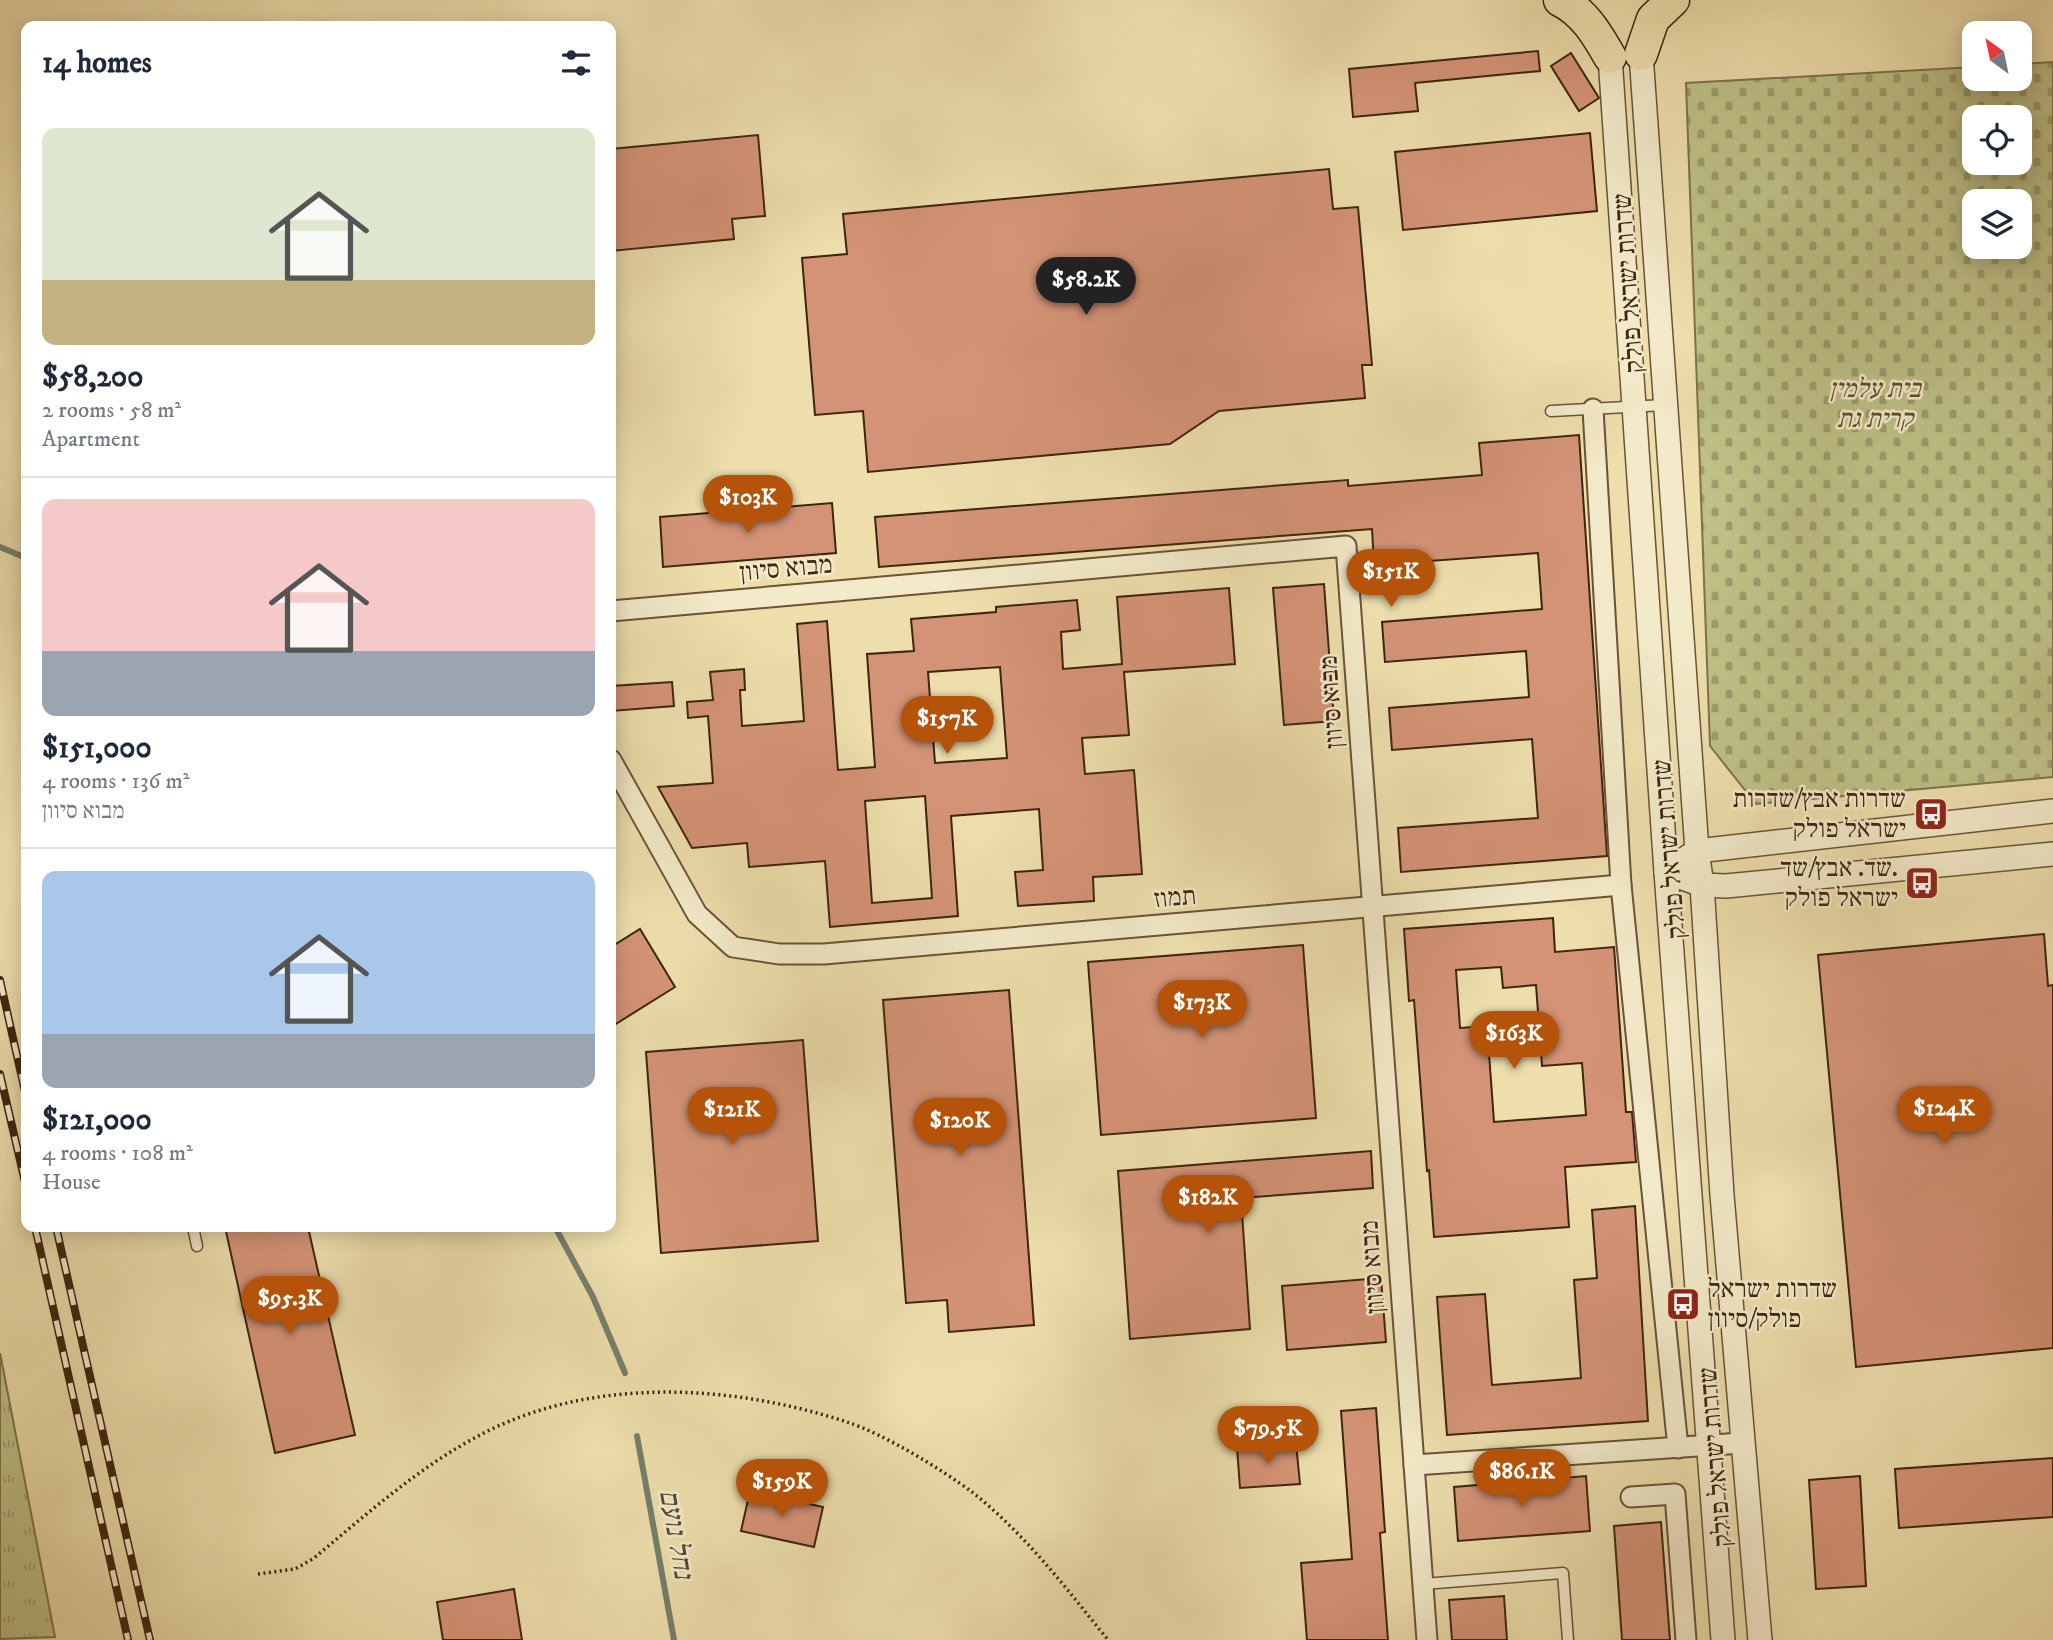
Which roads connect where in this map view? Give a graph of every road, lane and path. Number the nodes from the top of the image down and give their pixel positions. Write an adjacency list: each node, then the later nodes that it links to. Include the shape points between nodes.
1 (1560, 0): 4 (highway, via 1581,14)
2 (1673, 0): 3 (highway, via 1653,19)
3 (1641, 54): 5 (street, שדרות ישראל פולק)
4 (1610, 57): 6 (street, שדרות ישראל פולק)
5 (1665, 405): 6 (lane); 12 (street, שדרות ישראל פולק)
6 (1634, 407): 7 (lane); 16 (street, שדרות ישראל פולק)
7 (1593, 409): 8 (lane); 17 (street)
8 (1550, 411)
9 (616, 611): 19 (street, מבוא סיוון, via 1346,546)
10 (616, 769): 19 (street, תמוז, via 697,914 733,947 824,954)
11 (2053, 811): 13 (street)
12 (1695, 819): 13 (street, via 1703,836); 14 (street, שדרות ישראל פולק)
13 (1723, 848): 14 (street)
14 (1697, 851): 16 (street); 18 (street, שדרות ישראל פולק)
15 (2053, 854): 18 (street)
16 (1666, 872): 18 (street); 23 (street, שדרות ישראל פולק)
17 (1622, 885): 19 (street, תמוז); 24 (street)
18 (1702, 885): 22 (street, שדרות ישראל פולק)
19 (1373, 907): 25 (street, מבוא סיוון)
20 (194, 1232): 21 (lane)
21 (197, 1246)
22 (1742, 1443): 23 (street); 34 (street, שדרות ישראל פולק)
23 (1708, 1446): 24 (street); 33 (street, שדרות ישראל פולק)
24 (1678, 1448): 25 (street)
25 (1414, 1465): 28 (street, מבוא סיוון)
26 (1631, 1497): 32 (street, via 1675,1494)
27 (258, 1574): 29 (path, via 295,1569 314,1558 432,1464 482,1434 538,1411 607,1395 689,1392 743,1398 849,1423 928,1463 972,1492 1045,1561)
28 (1423, 1584): 30 (street, מבוא סיוון); 31 (lane, via 1563,1573)
29 (1108, 1640)
30 (1427, 1640)
31 (1568, 1640)
32 (1686, 1640)
33 (1723, 1640)
34 (1760, 1640)

